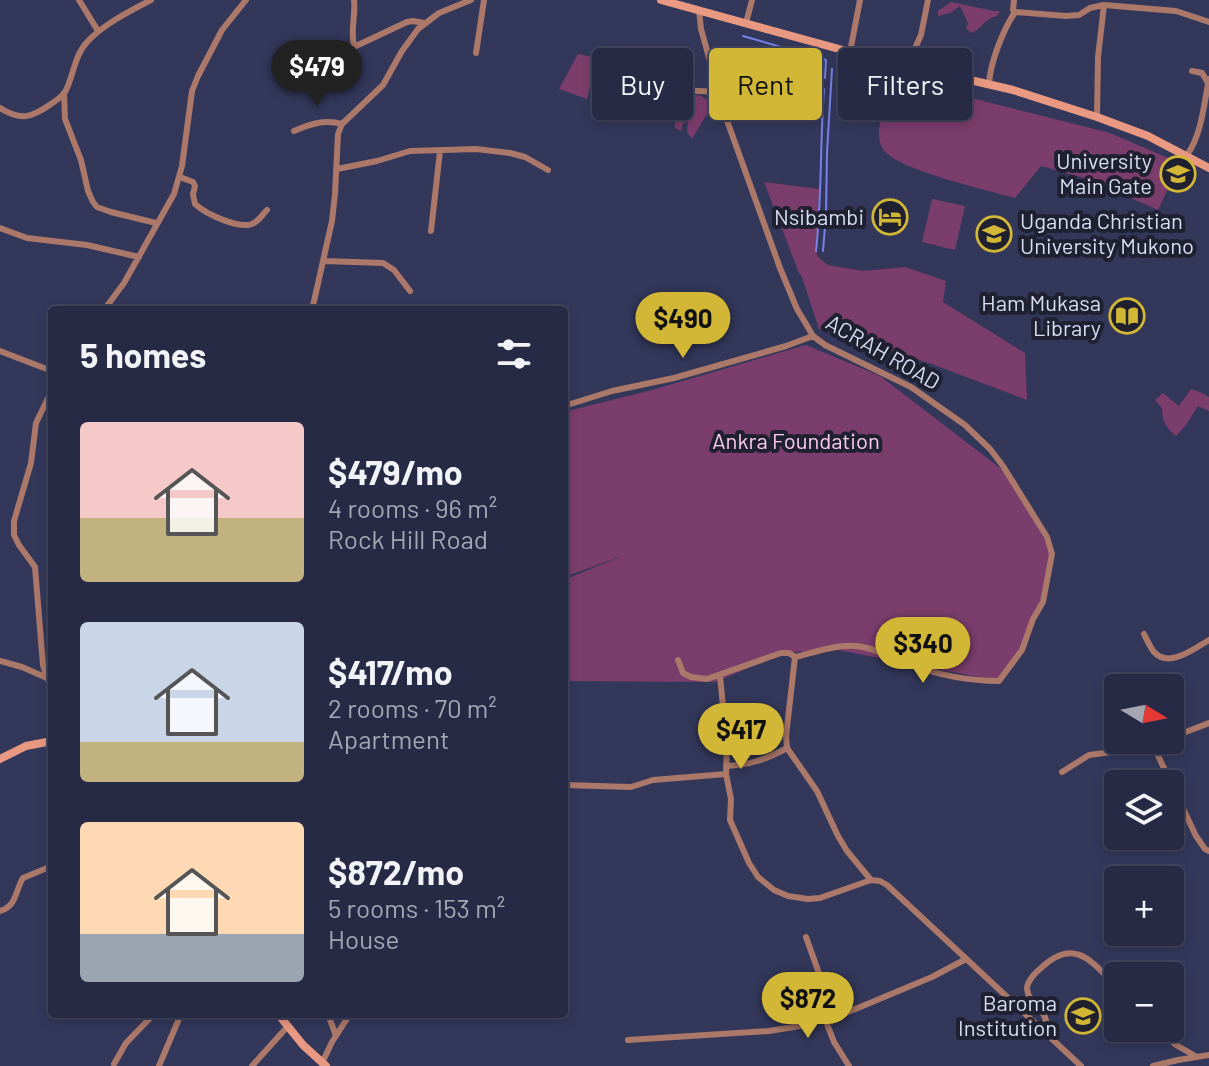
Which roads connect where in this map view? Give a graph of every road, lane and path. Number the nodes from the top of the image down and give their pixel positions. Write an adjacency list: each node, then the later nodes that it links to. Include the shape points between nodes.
1 (79, 0): 21 (street)
2 (151, 0): 21 (street)
3 (246, 0): 42 (street, via 222,30 192,91)
4 (354, 0): 19 (street, via 356,46 407,22)
5 (471, 0): 19 (street)
6 (484, 0): 25 (street)
7 (661, 0): 15 (main road)
8 (752, 0): 20 (street)
9 (860, 0): 22 (street)
10 (928, 0): 23 (street)
11 (1014, 0): 17 (street)
12 (1165, 0): 16 (street)
13 (1117, 3): 14 (street); 16 (street)
14 (1104, 5): 17 (street, via 1079,15); 33 (street)
15 (699, 10): 20 (main road); 26 (street, ACRAH ROAD)
16 (1163, 11): 18 (street)
17 (1015, 12): 30 (street, via 993,58)
18 (1209, 22)
19 (424, 23): 35 (street, via 383,85)
20 (746, 23): 24 (main road)
21 (98, 31): 31 (street, via 80,51)
22 (851, 48)
23 (915, 48)
24 (838, 49)
25 (476, 53)
26 (709, 59)
27 (1192, 71): 29 (street)
28 (972, 80): 30 (main road)
29 (1209, 81): 38 (street)
30 (989, 84): 33 (main road)
31 (64, 93): 32 (street, via 29,116); 44 (street, via 65,119 93,202)
32 (0, 108)
33 (1097, 117): 38 (main road)
34 (727, 120): 52 (street, ACRAH ROAD, via 780,268)
35 (342, 124): 36 (street, via 322,122); 40 (street)
36 (294, 131)
37 (440, 151): 40 (street, via 410,151); 41 (street, via 494,150 525,157); 46 (street)
38 (1187, 155): 39 (main road)
39 (1209, 168)
40 (337, 169): 48 (street)
41 (548, 170)
42 (180, 177): 43 (street, via 193,182 195,204 232,223 254,223); 44 (street)
43 (267, 210)
44 (156, 223): 47 (street)
45 (0, 228): 47 (street, via 27,238)
46 (431, 231)
47 (139, 257): 50 (street)
48 (324, 261): 49 (street, via 383,263); 51 (street)
49 (410, 291)
50 (107, 306)
51 (313, 306)
52 (813, 336): 56 (street); 59 (street, ACRAH ROAD, via 911,387 980,438 1013,480 1052,554 1043,602 1022,650 999,681 951,677 854,646)
53 (0, 351): 54 (street)
54 (48, 369)
55 (48, 398): 63 (street, via 36,423 14,521 14,535 35,567)
56 (568, 405)
57 (1144, 634): 58 (street, via 1165,658)
58 (1209, 640)
59 (795, 657): 62 (street, via 781,653); 67 (street)
60 (678, 660): 62 (street, via 691,677)
61 (0, 661): 63 (street)
62 (720, 676): 71 (street)
63 (47, 678)
64 (1209, 723): 65 (street)
65 (1184, 733)
66 (48, 742): 70 (main road)
67 (787, 748): 71 (street, via 766,760); 76 (street, via 817,791 847,851)
68 (1104, 753): 72 (street, via 1089,755)
69 (1157, 754): 74 (street, via 1196,836)
70 (0, 759)
71 (726, 770): 73 (street, via 631,787); 76 (street, via 730,820 764,883 788,896 813,899)
72 (1062, 772)
73 (568, 785)
74 (1209, 851)
75 (48, 868): 77 (street, via 23,878 13,903)
76 (871, 880): 79 (street, via 887,885)
77 (0, 911)
78 (806, 937): 81 (street)
79 (966, 959): 81 (street); 89 (street)
80 (1104, 975): 89 (street, via 1078,953 1059,954 1042,967 1027,988 1046,1017)
81 (837, 1015): 87 (street)
82 (150, 1018): 97 (street)
83 (179, 1018): 99 (street)
84 (281, 1018): 88 (main road)
85 (329, 1018): 90 (street)
86 (347, 1018): 90 (street)
87 (825, 1019): 91 (street, via 782,1030); 101 (street)
88 (288, 1026): 98 (main road); 100 (street)
89 (1046, 1034): 102 (street)
90 (336, 1036): 98 (street)
91 (628, 1040)
92 (1173, 1042): 93 (street)
93 (1176, 1045): 95 (street); 96 (street)
94 (1209, 1055): 95 (street)
95 (1197, 1057): 96 (street)
96 (1178, 1060): 103 (street)
97 (114, 1064)
98 (324, 1064)
99 (159, 1066)
100 (252, 1066)
101 (849, 1066)
102 (1081, 1066)
103 (1153, 1066)

